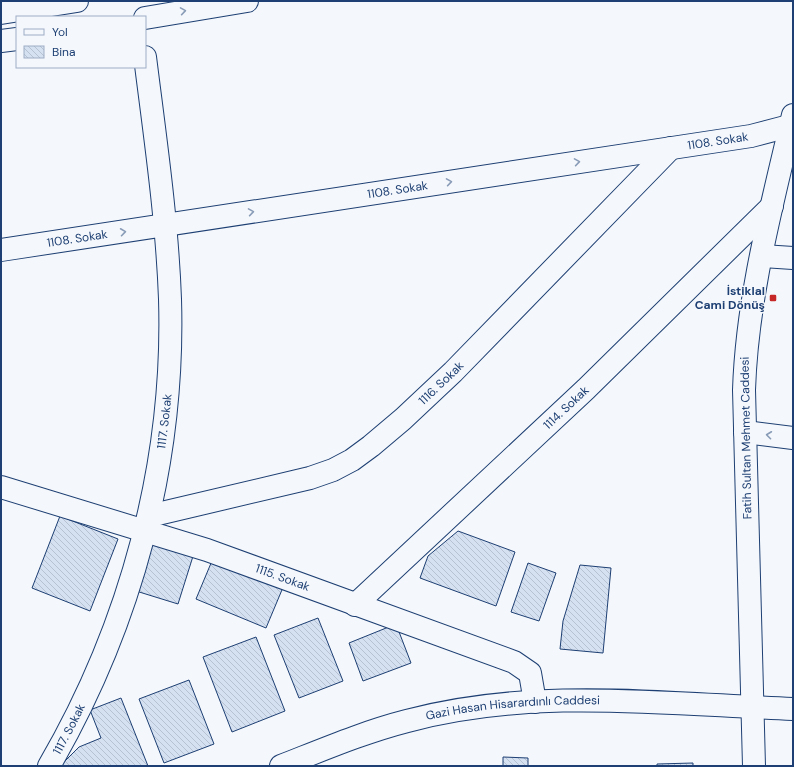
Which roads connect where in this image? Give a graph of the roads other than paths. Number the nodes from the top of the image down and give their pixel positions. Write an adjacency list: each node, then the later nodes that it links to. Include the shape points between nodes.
1 (77, 1): 3 (street)
2 (247, 1): 4 (street, one-way to 2)
3 (1, 13)
4 (146, 18)
5 (16, 39): 6 (street)
6 (1, 41)
7 (146, 65): 11 (street, 1117. Sokak)
8 (792, 122): 9 (street, 1108. Sokak, via 751,136); 10 (street, Fatih Sultan Mehmet Caddesi)
9 (671, 148): 11 (street, 1108. Sokak, one-way to 9); 18 (street, 1116. Sokak, via 452,372 403,419 365,450 333,470 310,478)
10 (772, 206): 13 (street, Fatih Sultan Mehmet Caddesi); 19 (street, 1114. Sokak, via 586,389)
11 (165, 226): 12 (street, 1108. Sokak, one-way to 11); 18 (street, 1117. Sokak, via 170,299 169,362 165,424)
12 (1, 250)
13 (762, 256): 14 (street); 15 (street, Fatih Sultan Mehmet Caddesi, via 745,354)
14 (793, 258)
15 (745, 432): 16 (street, one-way to 15); 21 (street, Fatih Sultan Mehmet Caddesi)
16 (793, 438)
17 (1, 487): 18 (street, 1115. Sokak)
18 (147, 523): 19 (street, 1115. Sokak, via 207,550); 23 (street, 1117. Sokak, via 111,639 88,692)
19 (355, 605): 20 (street, 1115. Sokak, via 519,665 530,673)
20 (535, 702): 21 (street, Gazi Hasan Hisarardınlı Caddesi, via 623,702); 24 (street, Gazi Hasan Hisarardınlı Caddesi, via 462,710 407,721)
21 (752, 707): 22 (street, Gazi Hasan Hisarardınlı Caddesi); 25 (street, Fatih Sultan Mehmet Caddesi)
22 (793, 709)
23 (49, 766)
24 (281, 766)
25 (754, 766)

